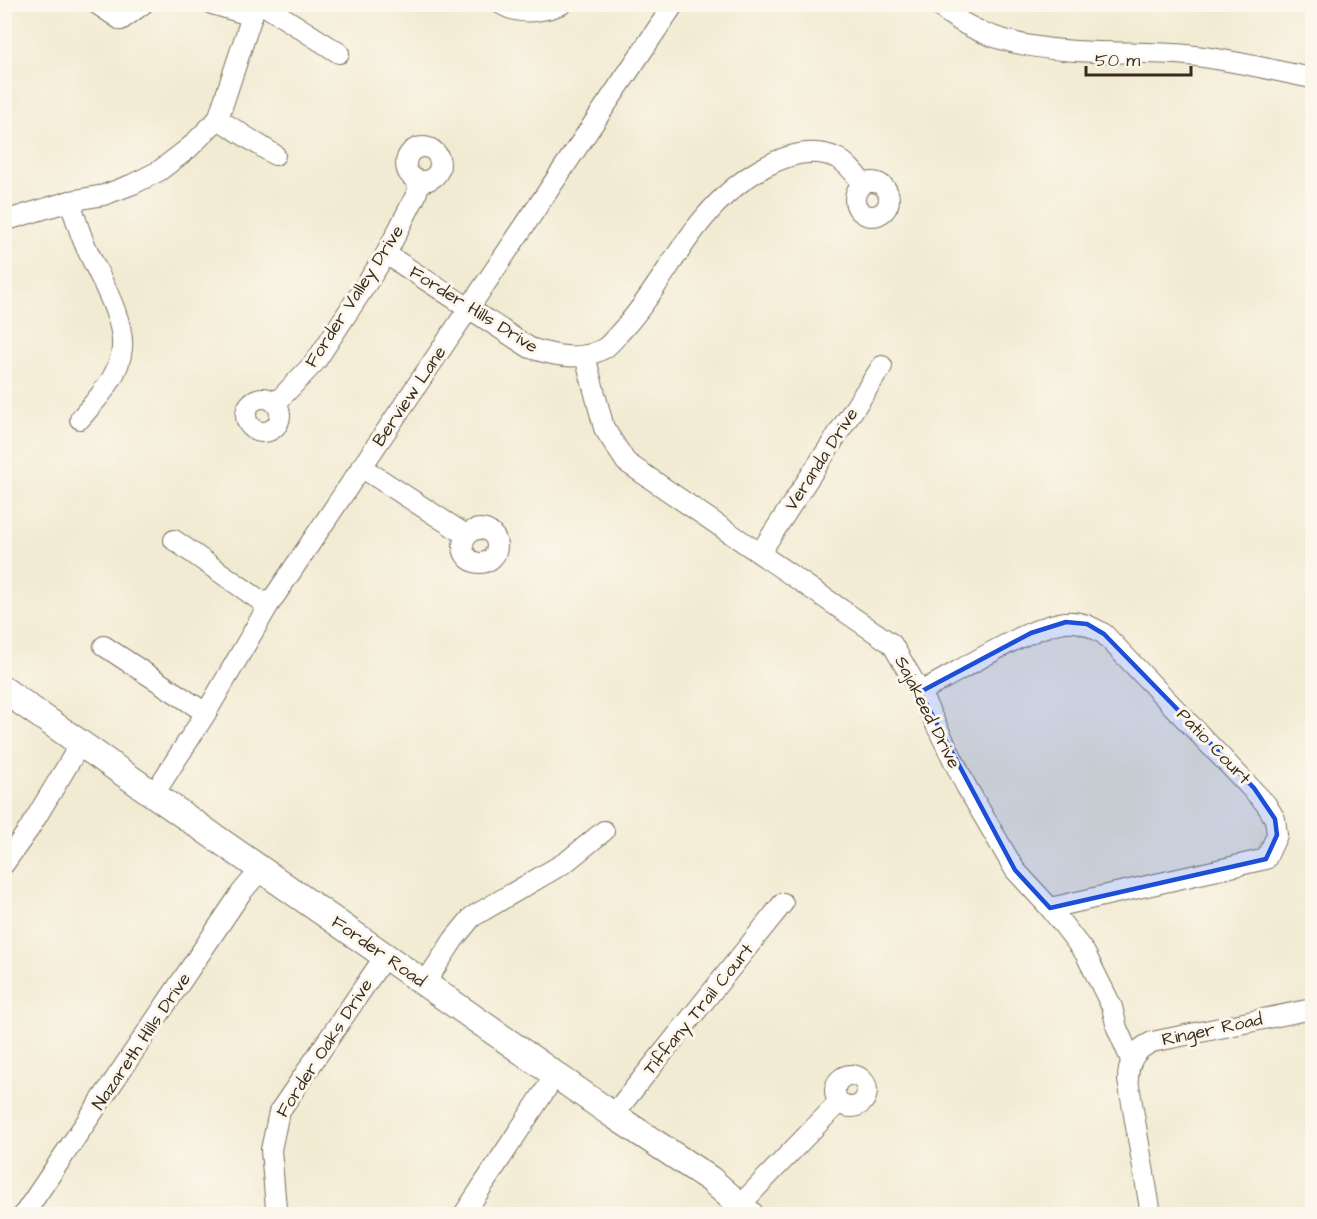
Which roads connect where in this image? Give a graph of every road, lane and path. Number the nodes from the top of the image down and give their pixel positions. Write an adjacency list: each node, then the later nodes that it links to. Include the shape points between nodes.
1 (97, 4): 2 (street, via 122,20)
2 (143, 4)
3 (212, 4): 8 (street)
4 (501, 4): 5 (street, via 531,13)
5 (562, 4)
6 (674, 4): 18 (street, Berview Lane)
7 (938, 4): 10 (street, via 984,33 1058,51 1186,55)
8 (257, 8): 9 (street); 11 (street)
9 (339, 53)
10 (1312, 78)
11 (218, 119): 12 (street); 15 (street, via 159,171 104,195)
12 (275, 155)
13 (420, 181): 17 (street, Forder Valley Drive)
14 (863, 184): 19 (street, Forder Hills Drive, via 837,158 813,153 786,156 756,171 705,216 647,302 606,347)
15 (70, 201): 16 (street); 22 (street, via 122,330 117,368)
16 (4, 221)
17 (386, 254): 18 (street, Forder Hills Drive); 21 (street, Forder Valley Drive, via 316,361)
18 (468, 308): 19 (street, Forder Hills Drive, via 530,348 554,356); 23 (street, Berview Lane)
19 (585, 356): 26 (street, Sajakeed Drive, via 604,428 626,462)
20 (882, 366): 26 (street, Veranda Drive)
21 (276, 403)
22 (80, 419)
23 (362, 467): 24 (street); 27 (street, Berview Lane)
24 (466, 535)
25 (174, 540): 27 (street)
26 (760, 553): 30 (street, Sajakeed Drive, via 892,644)
27 (268, 606): 31 (street, Berview Lane)
28 (104, 646): 31 (street)
29 (4, 690): 32 (main road, Forder Road)
30 (920, 692): 38 (street, Sajakeed Drive, via 966,786 1015,870); 38 (street, Patio Court, via 1031,633 1066,622 1088,624 1104,634 1254,788 1275,819 1277,834 1266,860)
31 (206, 713): 33 (street, Berview Lane)
32 (81, 743): 33 (main road, Forder Road); 35 (street)
33 (154, 794): 36 (main road, Forder Road)
34 (604, 831): 40 (street, via 566,862 472,917)
35 (4, 864)
36 (261, 869): 39 (main road, Forder Road); 47 (street, Nazareth Hills Drive)
37 (783, 903): 45 (street, Tiffany Trail Court)
38 (1050, 908): 42 (street, Sajakeed Drive, via 1100,981)
39 (385, 956): 40 (main road, Forder Road); 48 (street, Forder Oaks Drive, via 279,1112 271,1150)
40 (425, 983): 43 (main road, Forder Road)
41 (1312, 1008): 42 (street, Ringer Road, via 1152,1042)
42 (1131, 1059): 50 (street, via 1128,1080)
43 (556, 1074): 45 (main road, Forder Road); 49 (street)
44 (839, 1102): 46 (street)
45 (613, 1115): 46 (main road, Forder Road, via 710,1179)
46 (745, 1210)
47 (24, 1215)
48 (274, 1215)
49 (464, 1215)
50 (1151, 1215)

